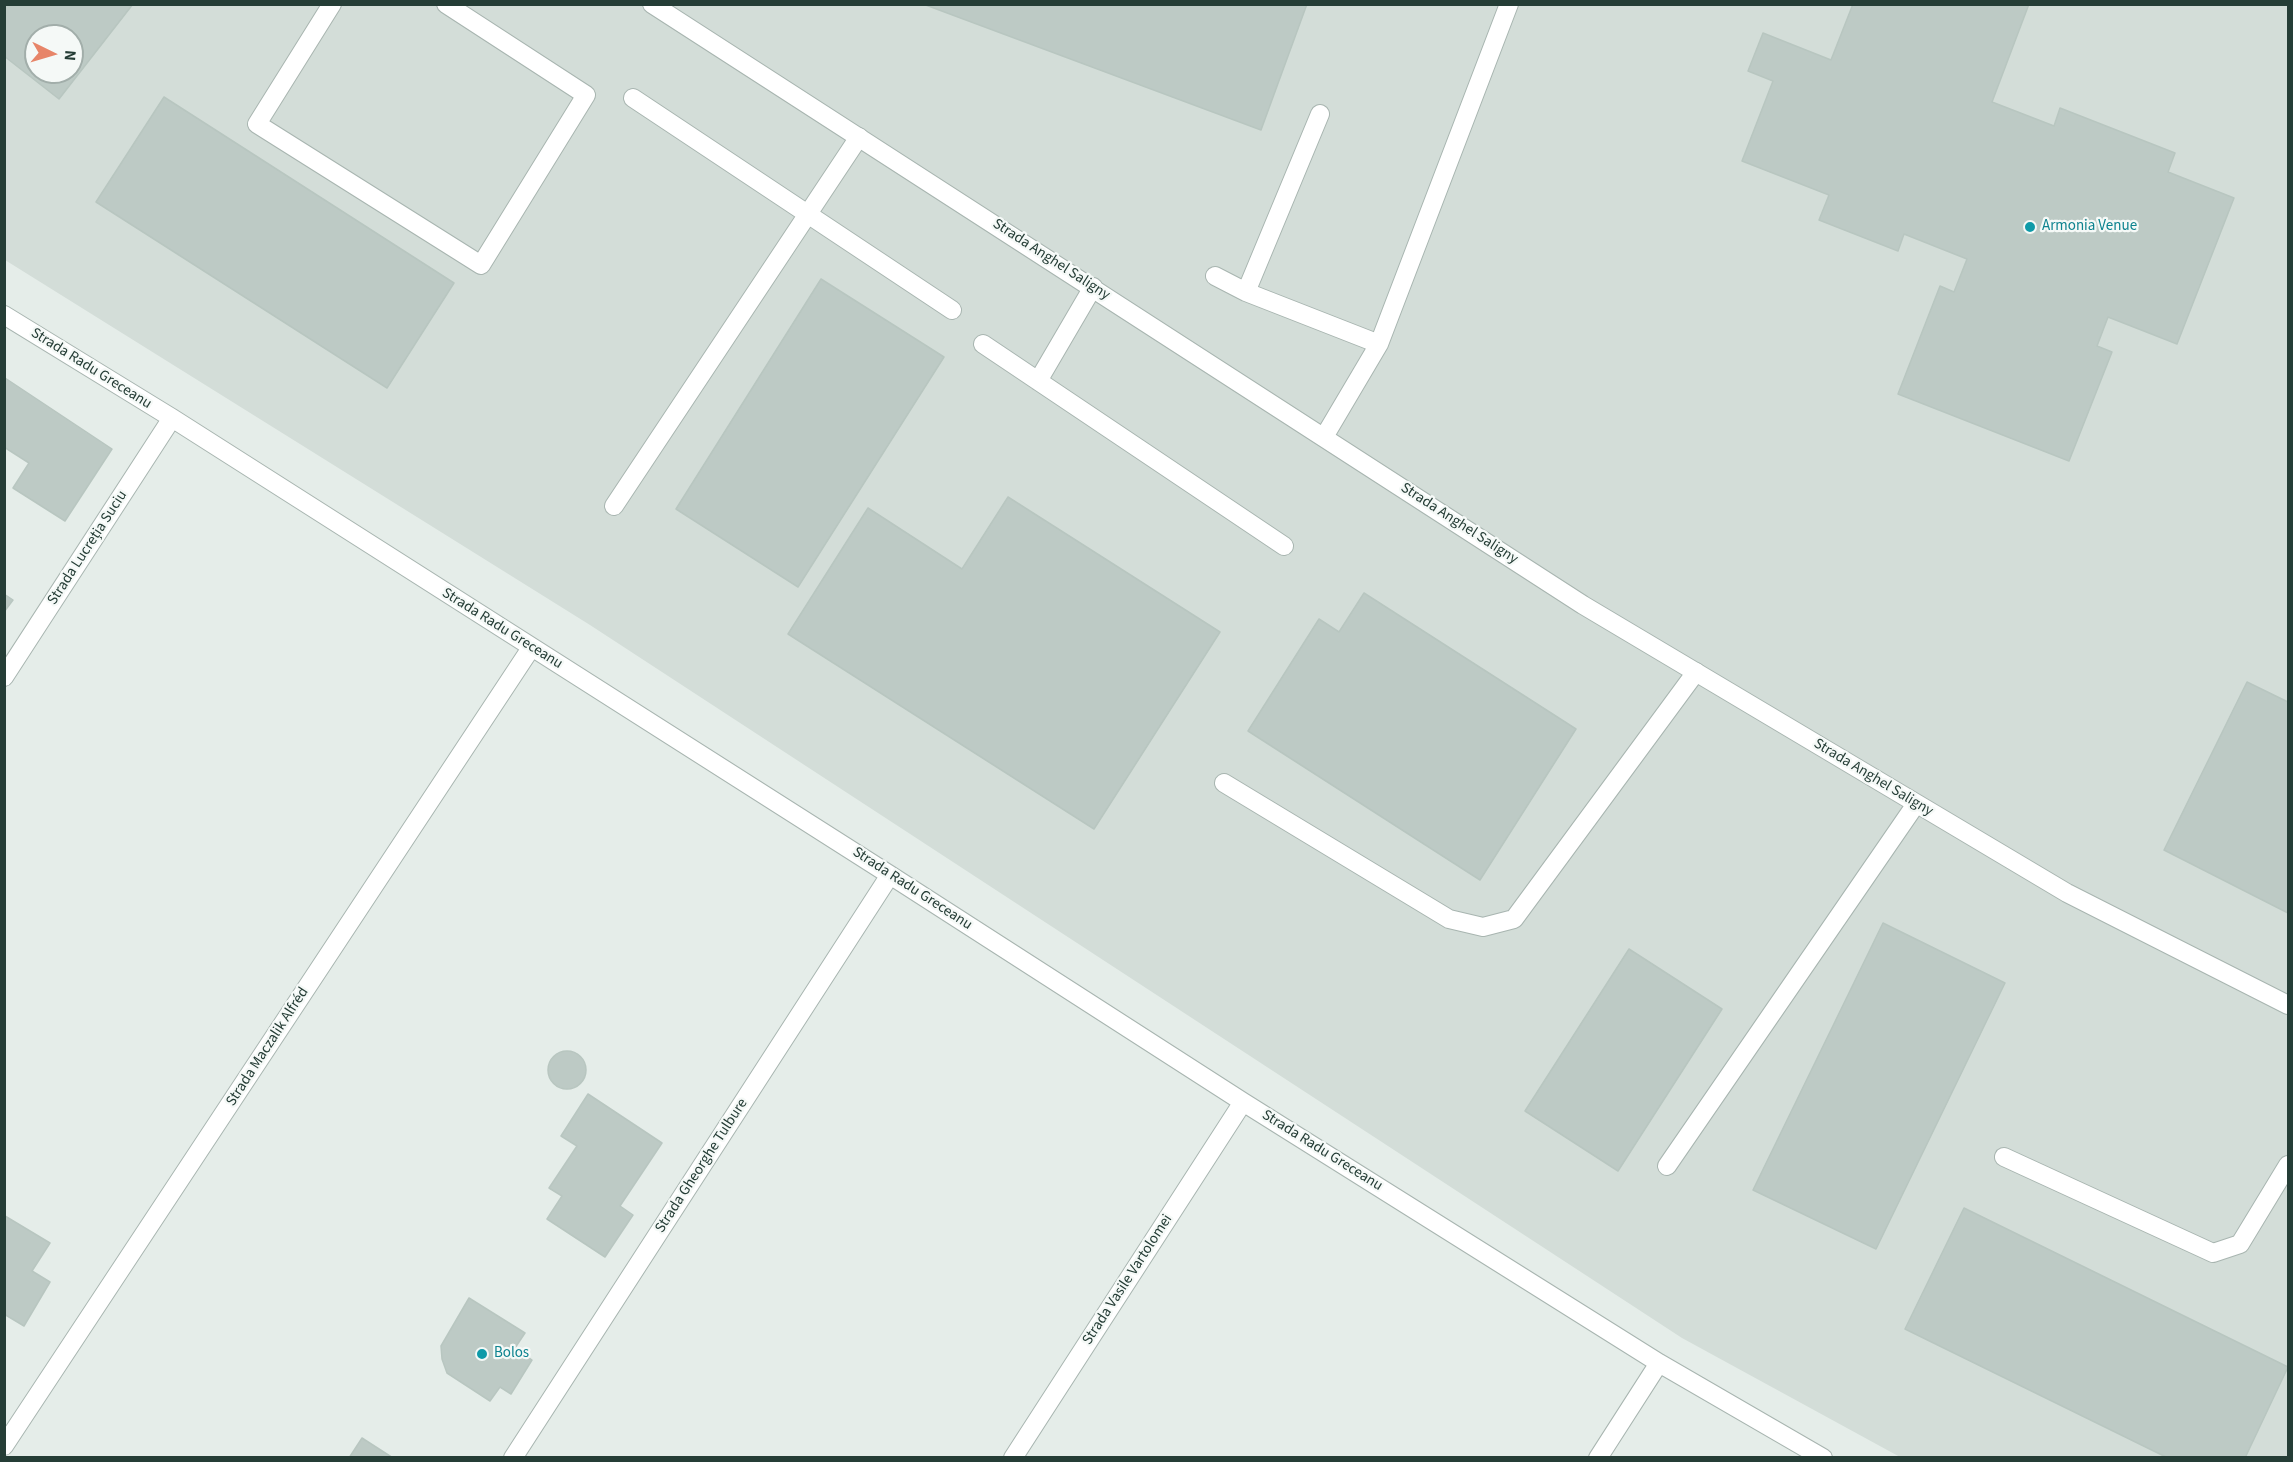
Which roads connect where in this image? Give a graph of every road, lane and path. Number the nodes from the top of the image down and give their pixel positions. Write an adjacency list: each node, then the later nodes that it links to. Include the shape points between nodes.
1 (332, 4): 2 (street, via 257,124 481,265 586,95)
2 (446, 4)
3 (652, 4): 7 (street, Strada Anghel Saligny)
4 (1509, 4): 15 (street)
5 (633, 98): 8 (street)
6 (1320, 114): 11 (street)
7 (859, 137): 8 (street); 10 (street, Strada Anghel Saligny)
8 (808, 213): 12 (street); 19 (street)
9 (1215, 276): 11 (street)
10 (1093, 287): 16 (street); 18 (street, Strada Anghel Saligny)
11 (1246, 292): 15 (street)
12 (952, 310)
13 (4, 315): 17 (street, Strada Radu Greceanu)
14 (983, 344): 16 (street)
15 (1379, 344): 18 (street)
16 (1038, 381): 20 (street)
17 (171, 418): 21 (street, Strada Radu Greceanu); 23 (street, Strada Lucreția Suciu)
18 (1324, 437): 22 (street, Strada Anghel Saligny, via 1583,605)
19 (614, 506)
20 (1284, 546)
21 (531, 648): 26 (street, Strada Radu Greceanu); 33 (street, Strada Maczalik Alfréd)
22 (1696, 672): 24 (street, via 1514,919 1483,927 1449,919); 25 (street, Strada Anghel Saligny)
23 (4, 677)
24 (1224, 783)
25 (1916, 804): 27 (street, Strada Anghel Saligny, via 2067,893); 31 (street)
26 (890, 875): 28 (street, Strada Radu Greceanu); 34 (street, Strada Gheorghe Tulbure)
27 (2289, 1005)
28 (1243, 1102): 32 (street, Strada Radu Greceanu); 35 (street, Strada Vasile Vartolomei)
29 (2004, 1157): 30 (street, via 2213,1252 2240,1244)
30 (2289, 1165)
31 (1668, 1166)
32 (1659, 1363): 36 (street); 37 (street, Strada Radu Greceanu)
33 (4, 1446)
34 (513, 1458)
35 (1013, 1458)
36 (1598, 1458)
37 (1823, 1458)

